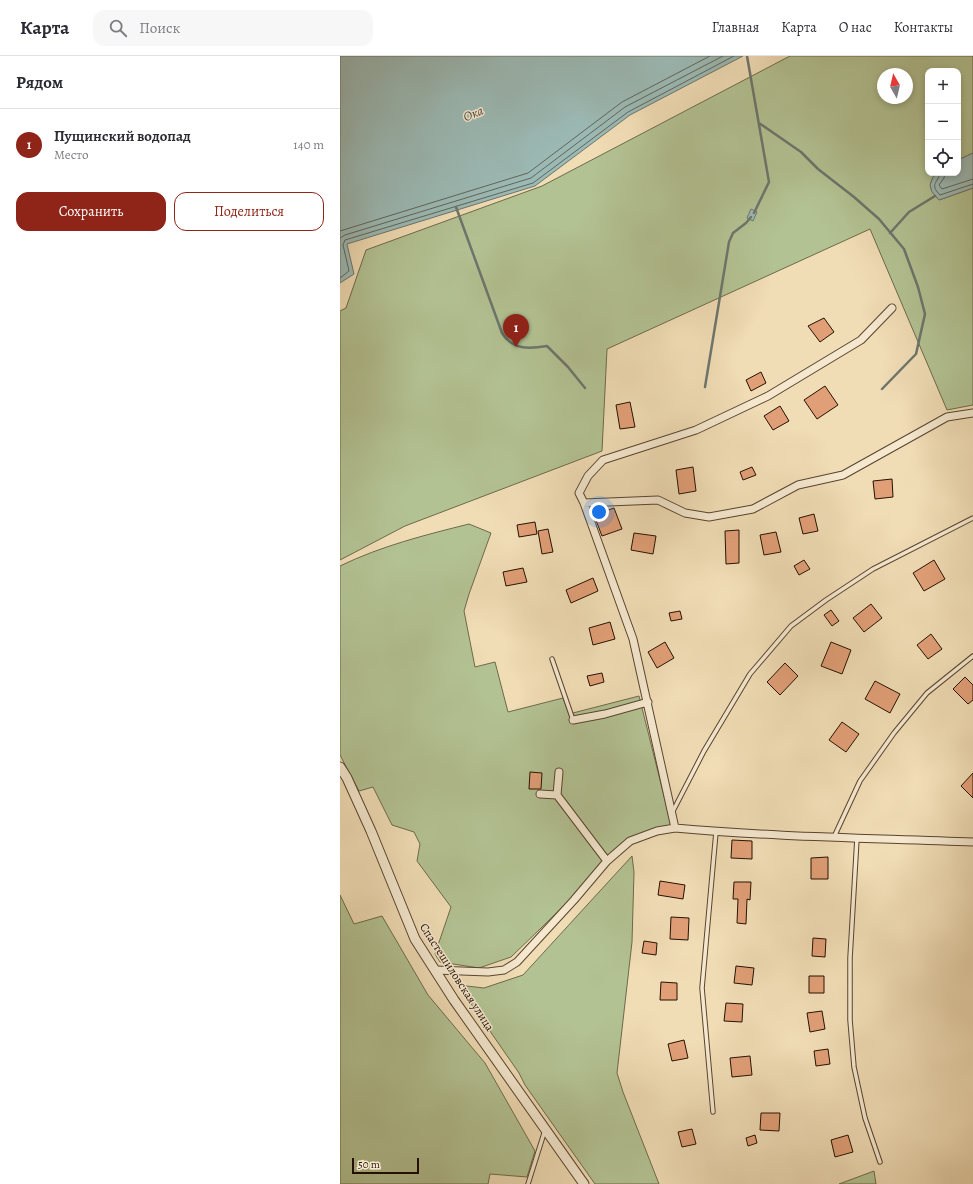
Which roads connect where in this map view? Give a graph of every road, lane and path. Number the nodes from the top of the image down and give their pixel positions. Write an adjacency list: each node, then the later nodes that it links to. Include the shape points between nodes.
1 (892, 308): 3 (street, via 861,340 768,396 696,430 603,460 588,476 579,493)
2 (973, 413): 3 (street, via 947,417 843,475 798,485 753,509 709,517 685,513 658,500)
3 (584, 504): 7 (street, via 633,639)
4 (973, 518): 13 (lane, via 873,569 791,626 750,674 704,751)
5 (973, 656): 16 (lane, via 927,693 894,733 860,781)
6 (552, 659): 8 (lane)
7 (648, 702): 8 (street); 13 (street)
8 (573, 720)
9 (340, 767): 20 (street, Спастешиловская улица, via 371,831 415,940)
10 (558, 772): 12 (street)
11 (540, 794): 12 (street)
12 (557, 795): 19 (street)
13 (672, 812): 14 (street)
14 (675, 828): 15 (street); 19 (street, via 657,831 630,841)
15 (716, 832): 16 (street); 21 (lane, via 702,988)
16 (834, 837): 17 (street)
17 (857, 838): 18 (street); 23 (lane, via 850,958 850,1020 854,1067 865,1118)
18 (973, 842)
19 (608, 861): 20 (street, via 517,962 504,970 488,972)
20 (435, 970): 22 (street, Спастешиловская улица)
21 (714, 1112)
22 (545, 1128): 24 (lane); 25 (street, Спастешиловская улица)
23 (880, 1162)
24 (528, 1184)
25 (584, 1184)

